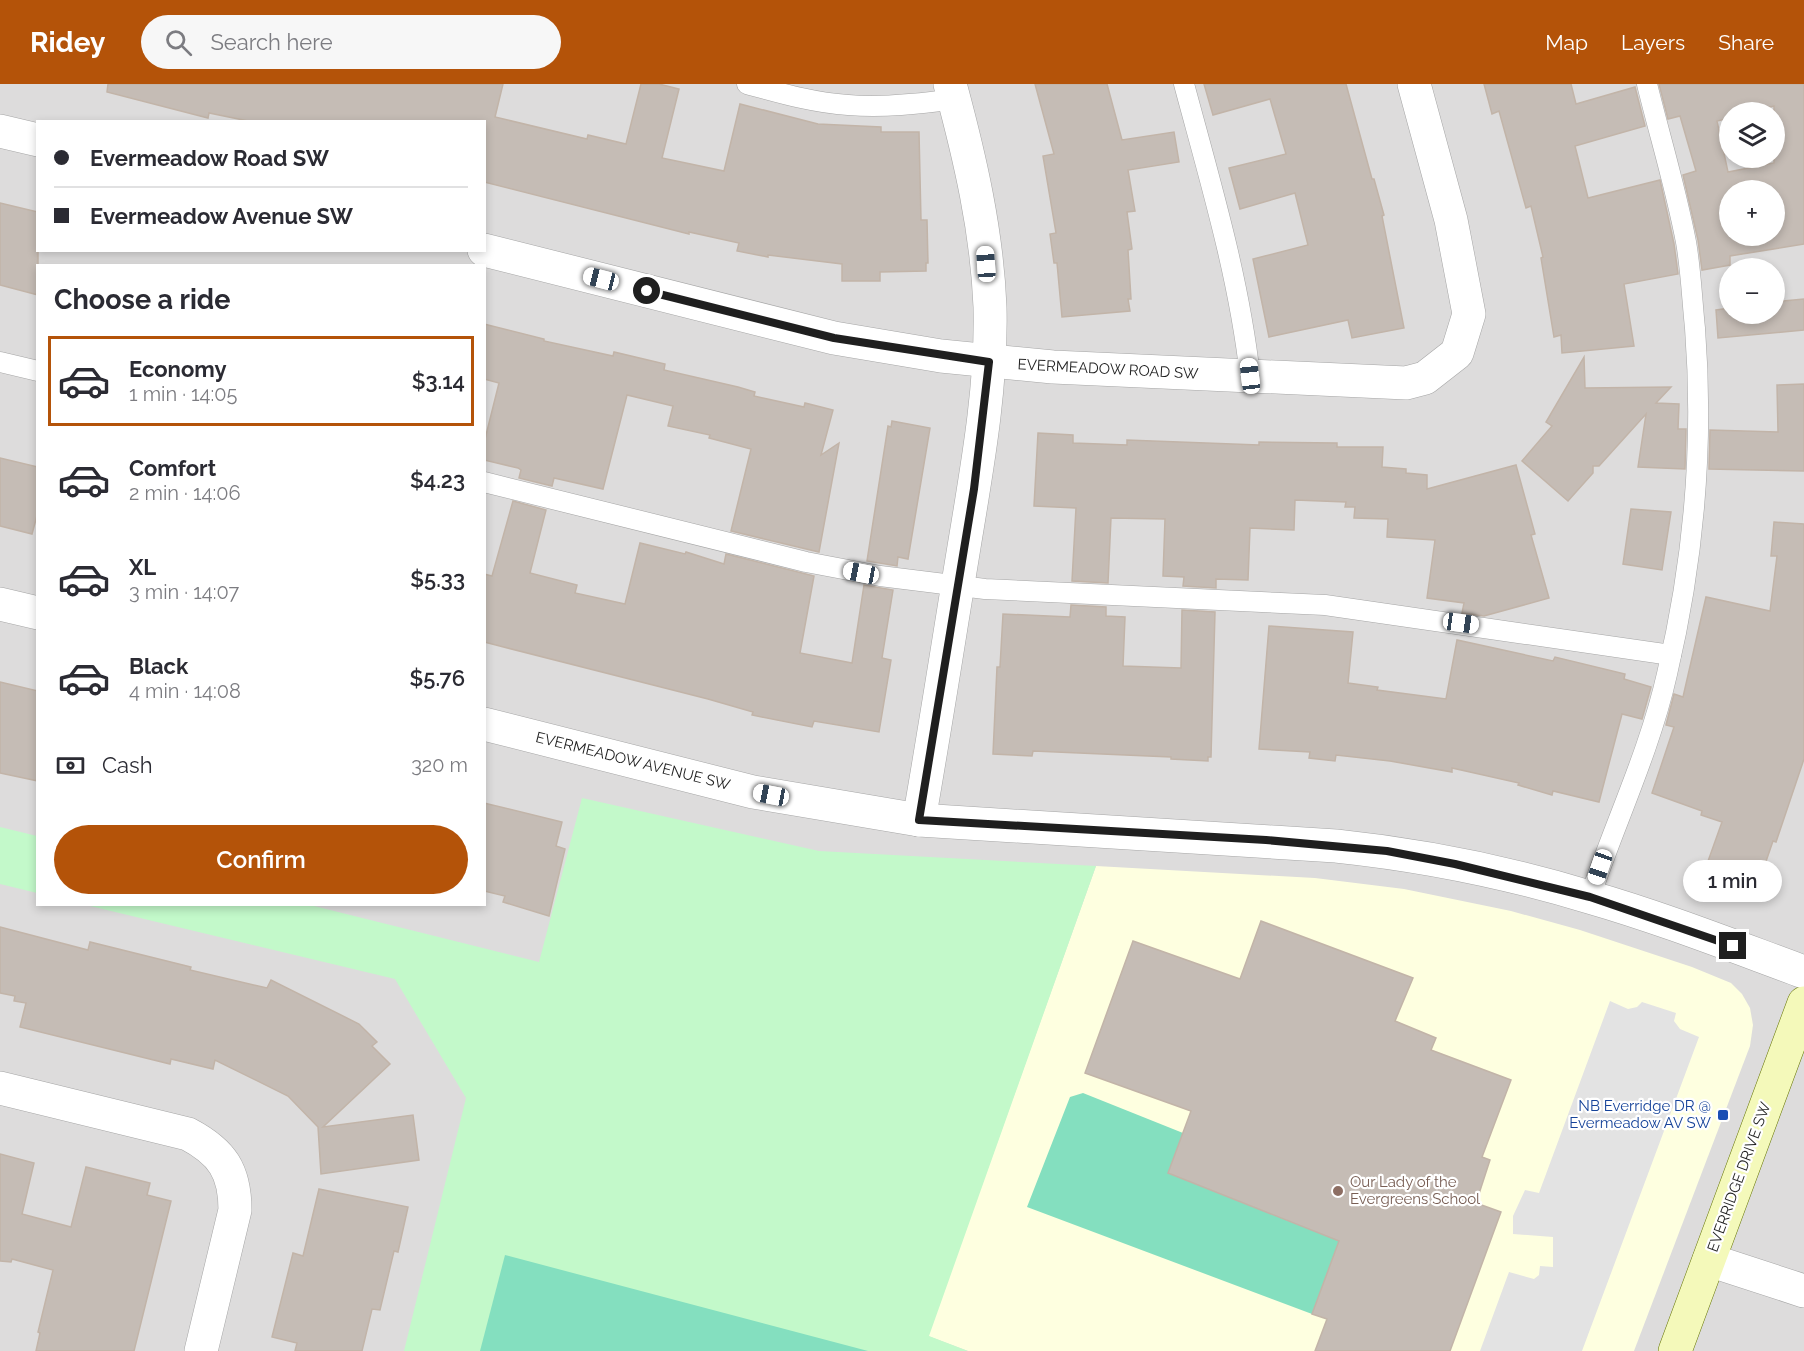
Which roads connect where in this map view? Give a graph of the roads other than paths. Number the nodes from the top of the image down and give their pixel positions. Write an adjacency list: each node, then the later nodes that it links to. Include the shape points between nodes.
1 (747, 84): 5 (lane, via 846,105 919,104)
2 (1184, 84): 12 (lane, via 1232,266)
3 (1414, 84): 12 (street, EVERMEADOW ROAD SW, via 1450,220 1469,314 1457,353 1425,378 1406,383)
4 (1647, 84): 17 (lane, via 1686,243 1699,380 1695,522)
5 (953, 92): 10 (street, via 972,166 985,242)
6 (0, 131): 7 (street)
7 (36, 140)
8 (486, 251): 10 (street, EVERMEADOW ROAD SW, via 834,338)
9 (0, 362): 11 (lane)
10 (989, 362): 12 (street, EVERMEADOW ROAD SW); 14 (street)
11 (36, 371)
12 (1250, 376)
13 (486, 482): 14 (lane, via 806,562)
14 (958, 586): 17 (lane, via 1325,604); 19 (street)
15 (0, 604): 16 (street)
16 (36, 613)
17 (1671, 654): 20 (lane, via 1641,759)
18 (486, 725): 19 (street, EVERMEADOW AVENUE SW, via 753,792)
19 (919, 820): 20 (street, EVERMEADOW AVENUE SW, via 1346,847 1455,864)
20 (1590, 897): 21 (street, EVERMEADOW AVENUE SW)
21 (1804, 972)
22 (1804, 1003): 24 (street, EVERRIDGE DRIVE SW)
23 (0, 1088): 26 (street, via 188,1134 213,1149 223,1161 232,1175 235,1210)
24 (1709, 1260): 25 (street); 27 (street, EVERRIDGE DRIVE SW)
25 (1804, 1291)
26 (201, 1351)
27 (1676, 1351)

